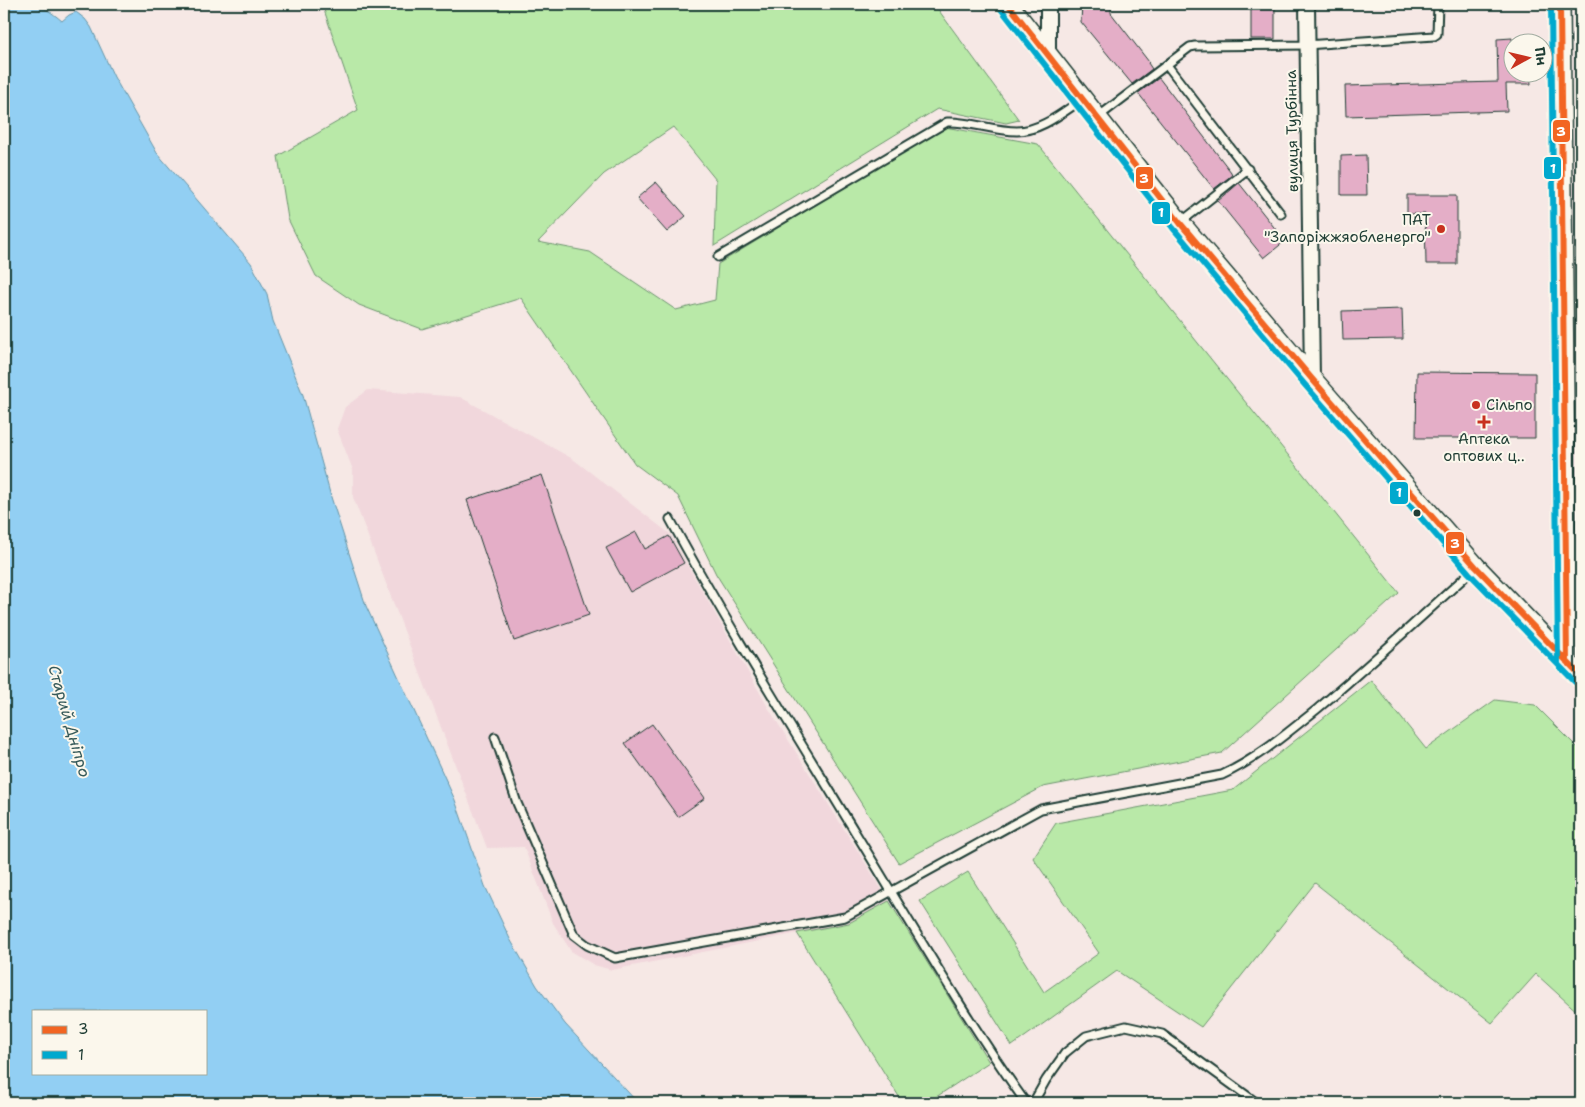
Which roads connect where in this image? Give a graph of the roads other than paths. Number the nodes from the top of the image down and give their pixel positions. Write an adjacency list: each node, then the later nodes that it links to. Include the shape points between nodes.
1 (1008, 4): 7 (street)
2 (1048, 4): 7 (street)
3 (1307, 4): 6 (street, вулиця Турбінна)
4 (1438, 4): 6 (lane, via 1438,34 1434,36)
5 (1560, 4): 18 (street)
6 (1306, 45): 8 (lane, via 1194,46); 15 (street, вулиця Турбінна)
7 (1048, 56): 9 (street)
8 (1167, 64): 10 (lane); 11 (lane)
9 (1083, 98): 10 (street); 14 (lane, via 1034,128 1016,131 947,122)
10 (1098, 117): 13 (street)
11 (1248, 169): 12 (lane); 13 (lane)
12 (1281, 214)
13 (1180, 223): 15 (street)
14 (718, 257)
15 (1312, 379): 17 (street)
16 (670, 519): 21 (lane, via 712,597)
17 (1476, 567): 18 (street); 21 (lane, via 1350,681 1287,734 1242,766 1222,775 1041,809)
18 (1567, 662): 19 (street)
19 (1581, 676)
20 (495, 737): 21 (lane, via 516,803 574,934 587,945 615,958 845,917)
21 (892, 891): 22 (lane, via 995,1059)
22 (1026, 1103)
23 (1033, 1103): 24 (lane, via 1065,1054 1086,1036 1126,1026 1162,1034)
24 (1257, 1103)

